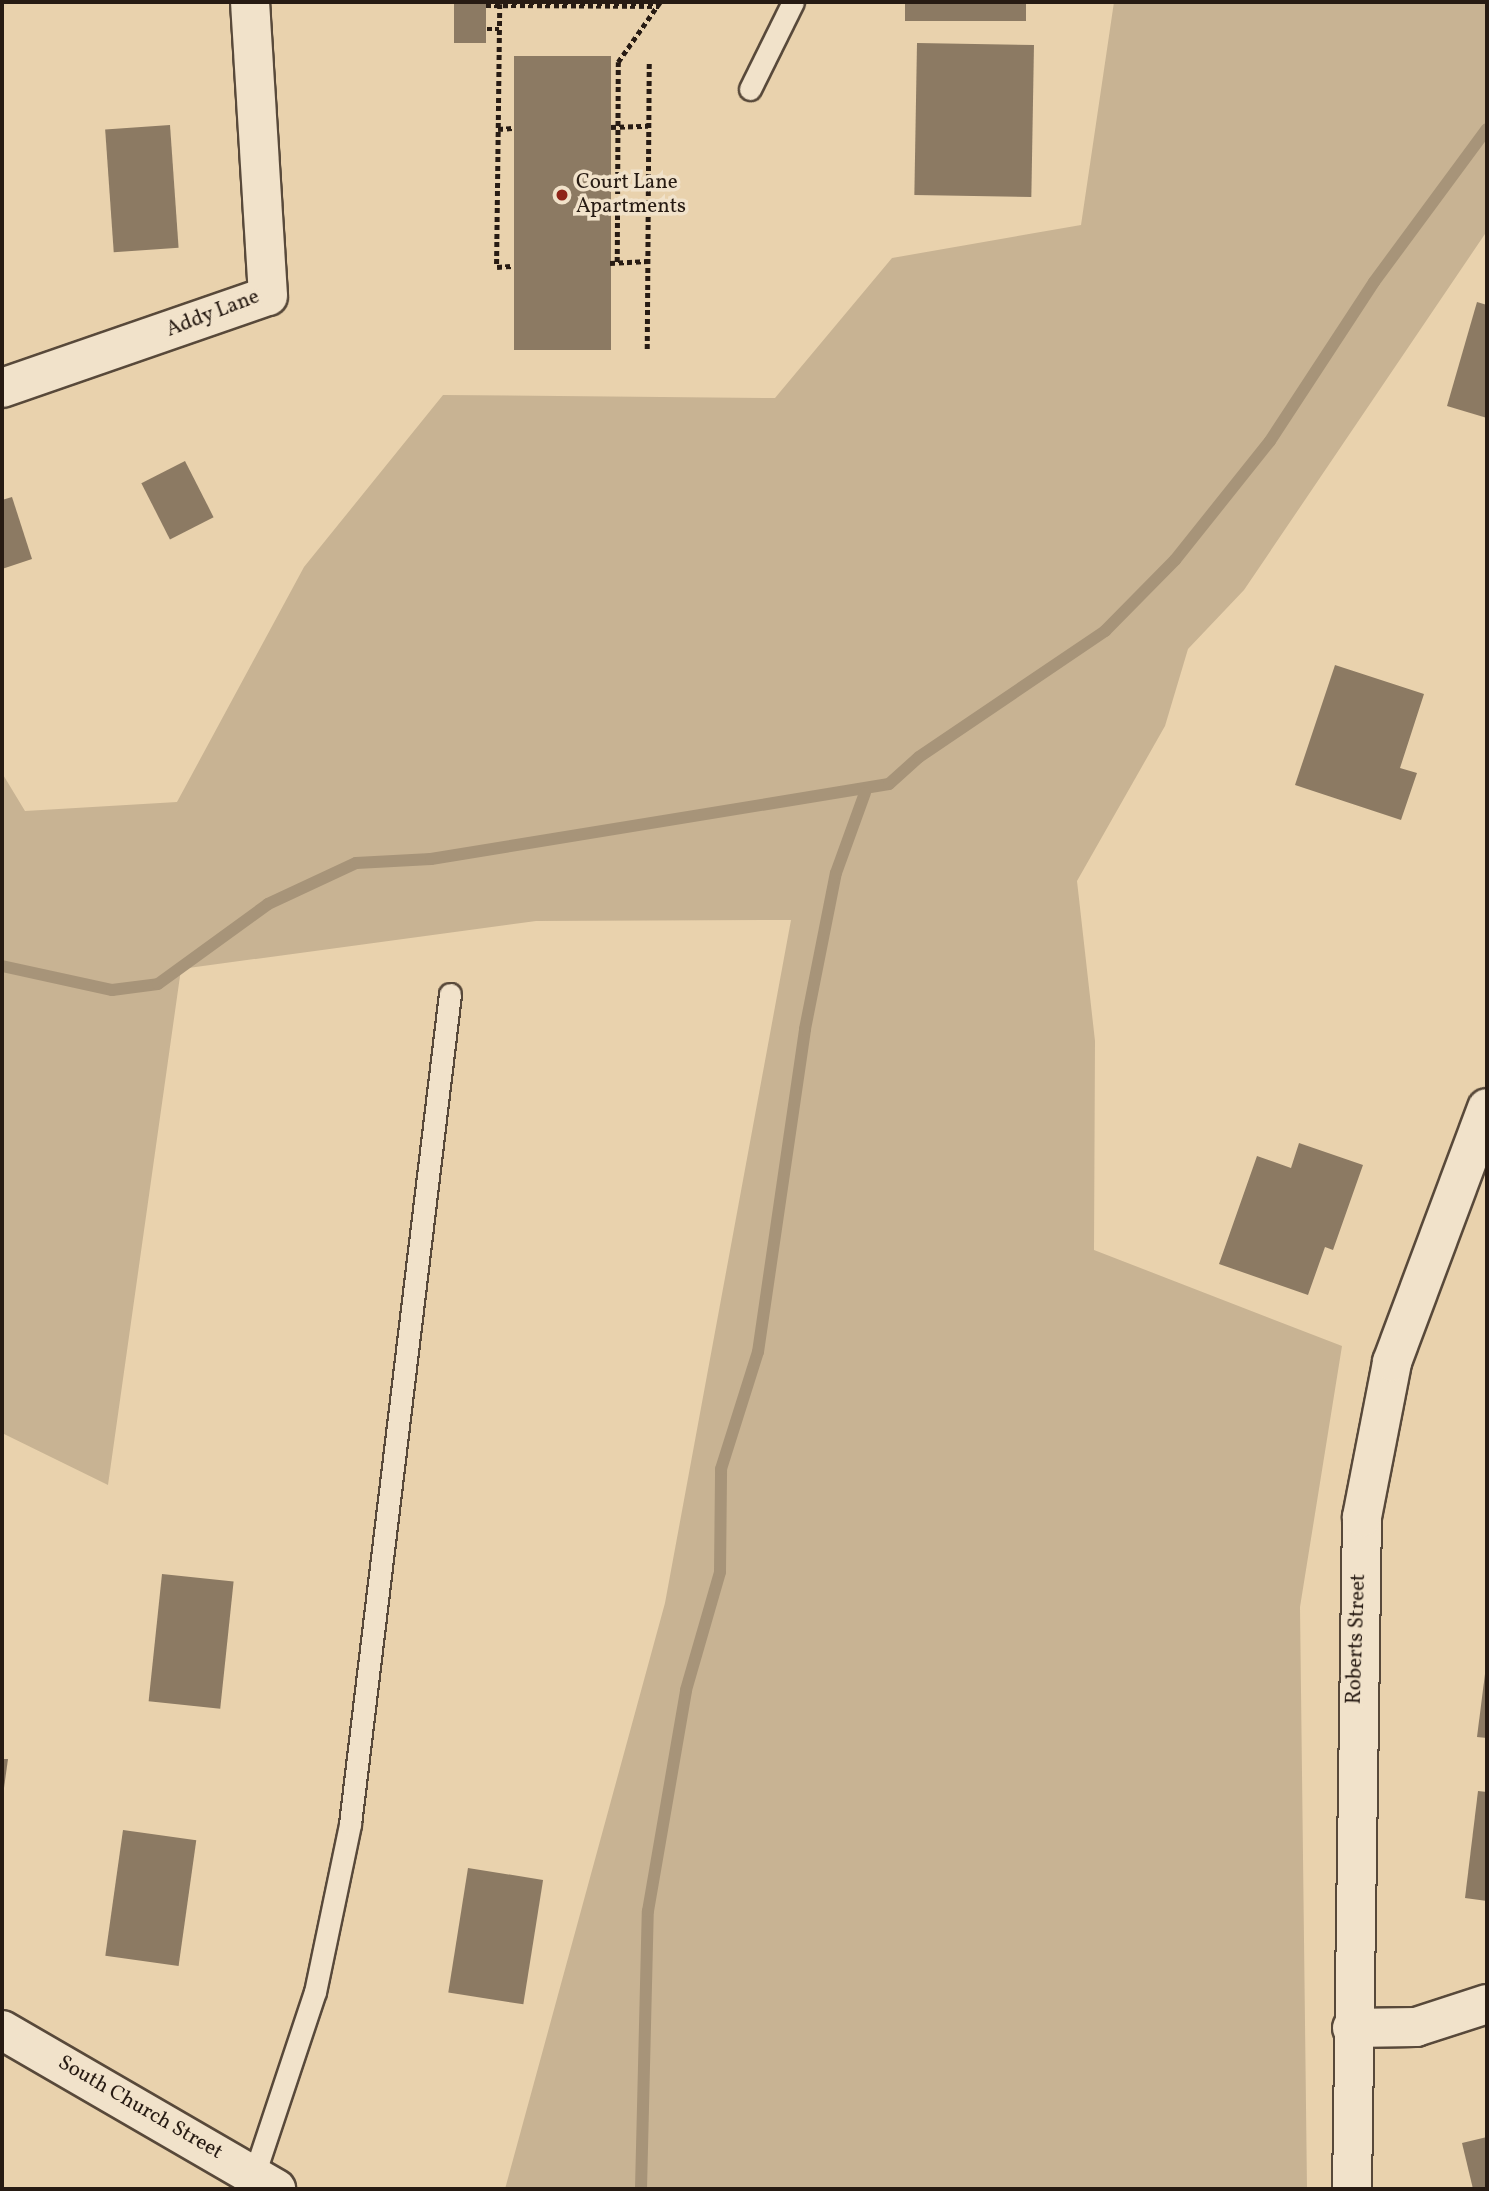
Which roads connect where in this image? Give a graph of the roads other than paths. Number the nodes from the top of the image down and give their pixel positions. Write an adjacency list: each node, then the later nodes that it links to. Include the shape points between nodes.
1 (250, 2): 4 (street, Addy Lane, via 268,296)
2 (793, 2): 3 (lane)
3 (750, 89)
4 (2, 388)
5 (450, 994): 10 (lane, via 350,1824 315,1992)
6 (1487, 1108): 8 (street, Roberts Street, via 1392,1362 1362,1517)
7 (1487, 2004): 8 (street, via 1416,2027)
8 (1352, 2028): 11 (street, Roberts Street)
9 (2, 2030): 10 (street, South Church Street)
10 (246, 2179)
11 (1352, 2189)

